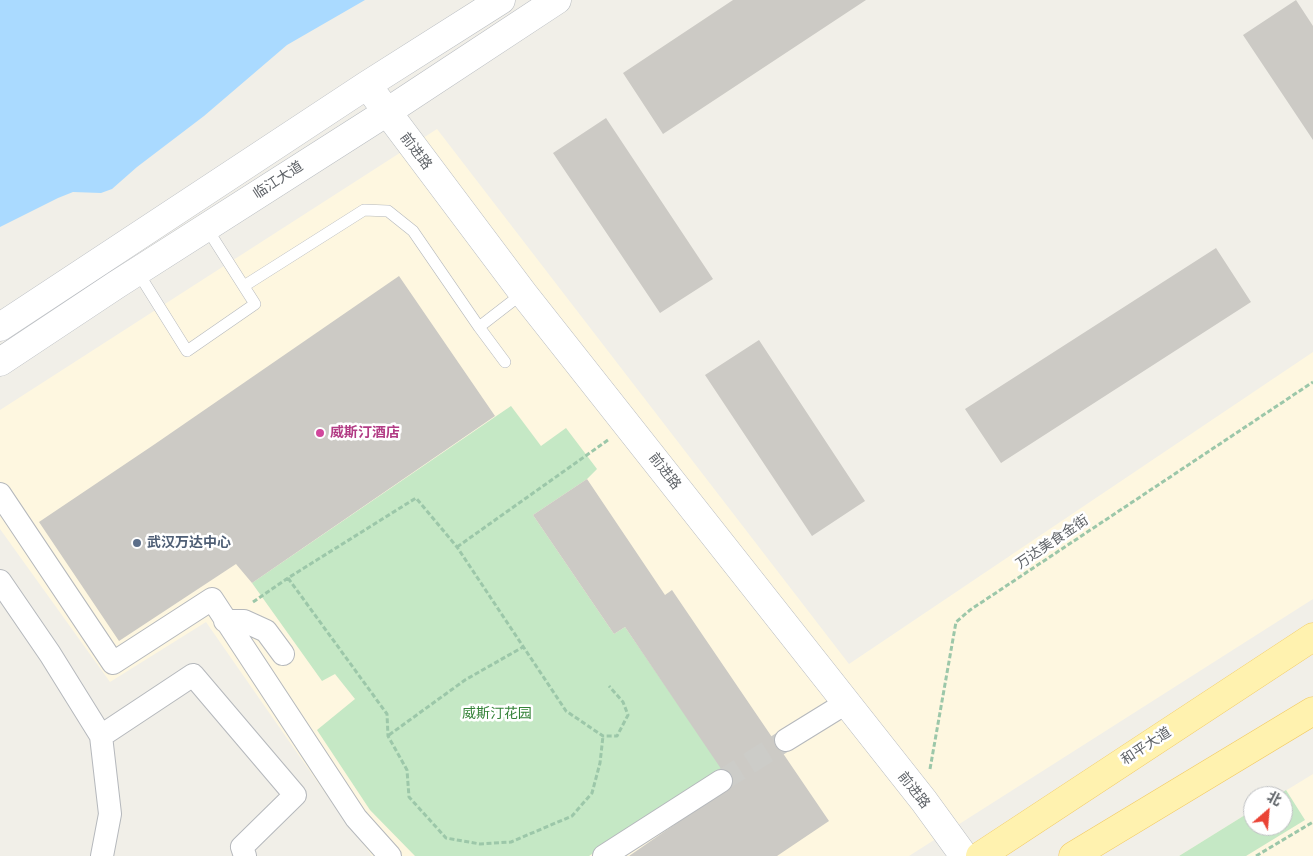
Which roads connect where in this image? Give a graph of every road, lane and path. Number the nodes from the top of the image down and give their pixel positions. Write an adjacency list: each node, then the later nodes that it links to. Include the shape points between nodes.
1 (501, 0): 3 (main road)
2 (557, 0): 4 (main road, 临江大道)
3 (367, 85): 4 (main road, 前进路); 10 (main road)
4 (387, 112): 5 (main road, 临江大道); 8 (main road, 前进路)
5 (206, 226): 6 (main road, 临江大道); 7 (lane)
6 (137, 271): 7 (lane, via 187,350 255,304); 11 (main road, 临江大道)
7 (244, 286): 9 (lane, via 364,210 388,211 413,230)
8 (524, 293): 9 (lane); 14 (main road, 前进路)
9 (479, 326): 12 (lane)
10 (0, 328)
11 (0, 362)
12 (505, 362)
13 (1313, 382): 31 (path, 万达美食金街, via 956,622)
14 (629, 425): 16 (path); 24 (main road, 前进路)
15 (0, 494): 19 (street, via 113,662 212,599)
16 (457, 548): 17 (path, via 416,498); 21 (path)
17 (288, 578): 19 (path); 27 (path, via 388,714)
18 (0, 581): 26 (street)
19 (225, 621): 22 (street, via 244,621 266,631); 35 (street, via 356,818)
20 (1313, 636): 38 (main road, 和平大道)
21 (523, 647): 27 (path, via 465,680); 28 (path, via 566,711)
22 (283, 654)
23 (609, 686): 28 (path, via 623,702 628,715 617,736)
24 (846, 703): 29 (street); 31 (main road, 前进路)
25 (1313, 711): 39 (main road)
26 (101, 736): 33 (street, via 110,814); 34 (street, via 193,674 295,795 242,847)
27 (388, 736): 28 (path, via 407,770 409,797 446,838 480,844 511,842 572,816 592,793)
28 (603, 736)
29 (786, 740)
30 (721, 781): 36 (street)
31 (924, 801): 37 (main road, 前进路)
32 (1313, 822): 40 (path)
33 (102, 856)
34 (245, 856)
35 (390, 856)
36 (604, 856)
37 (964, 856)
38 (980, 856)
39 (1074, 856)
40 (1256, 856)

